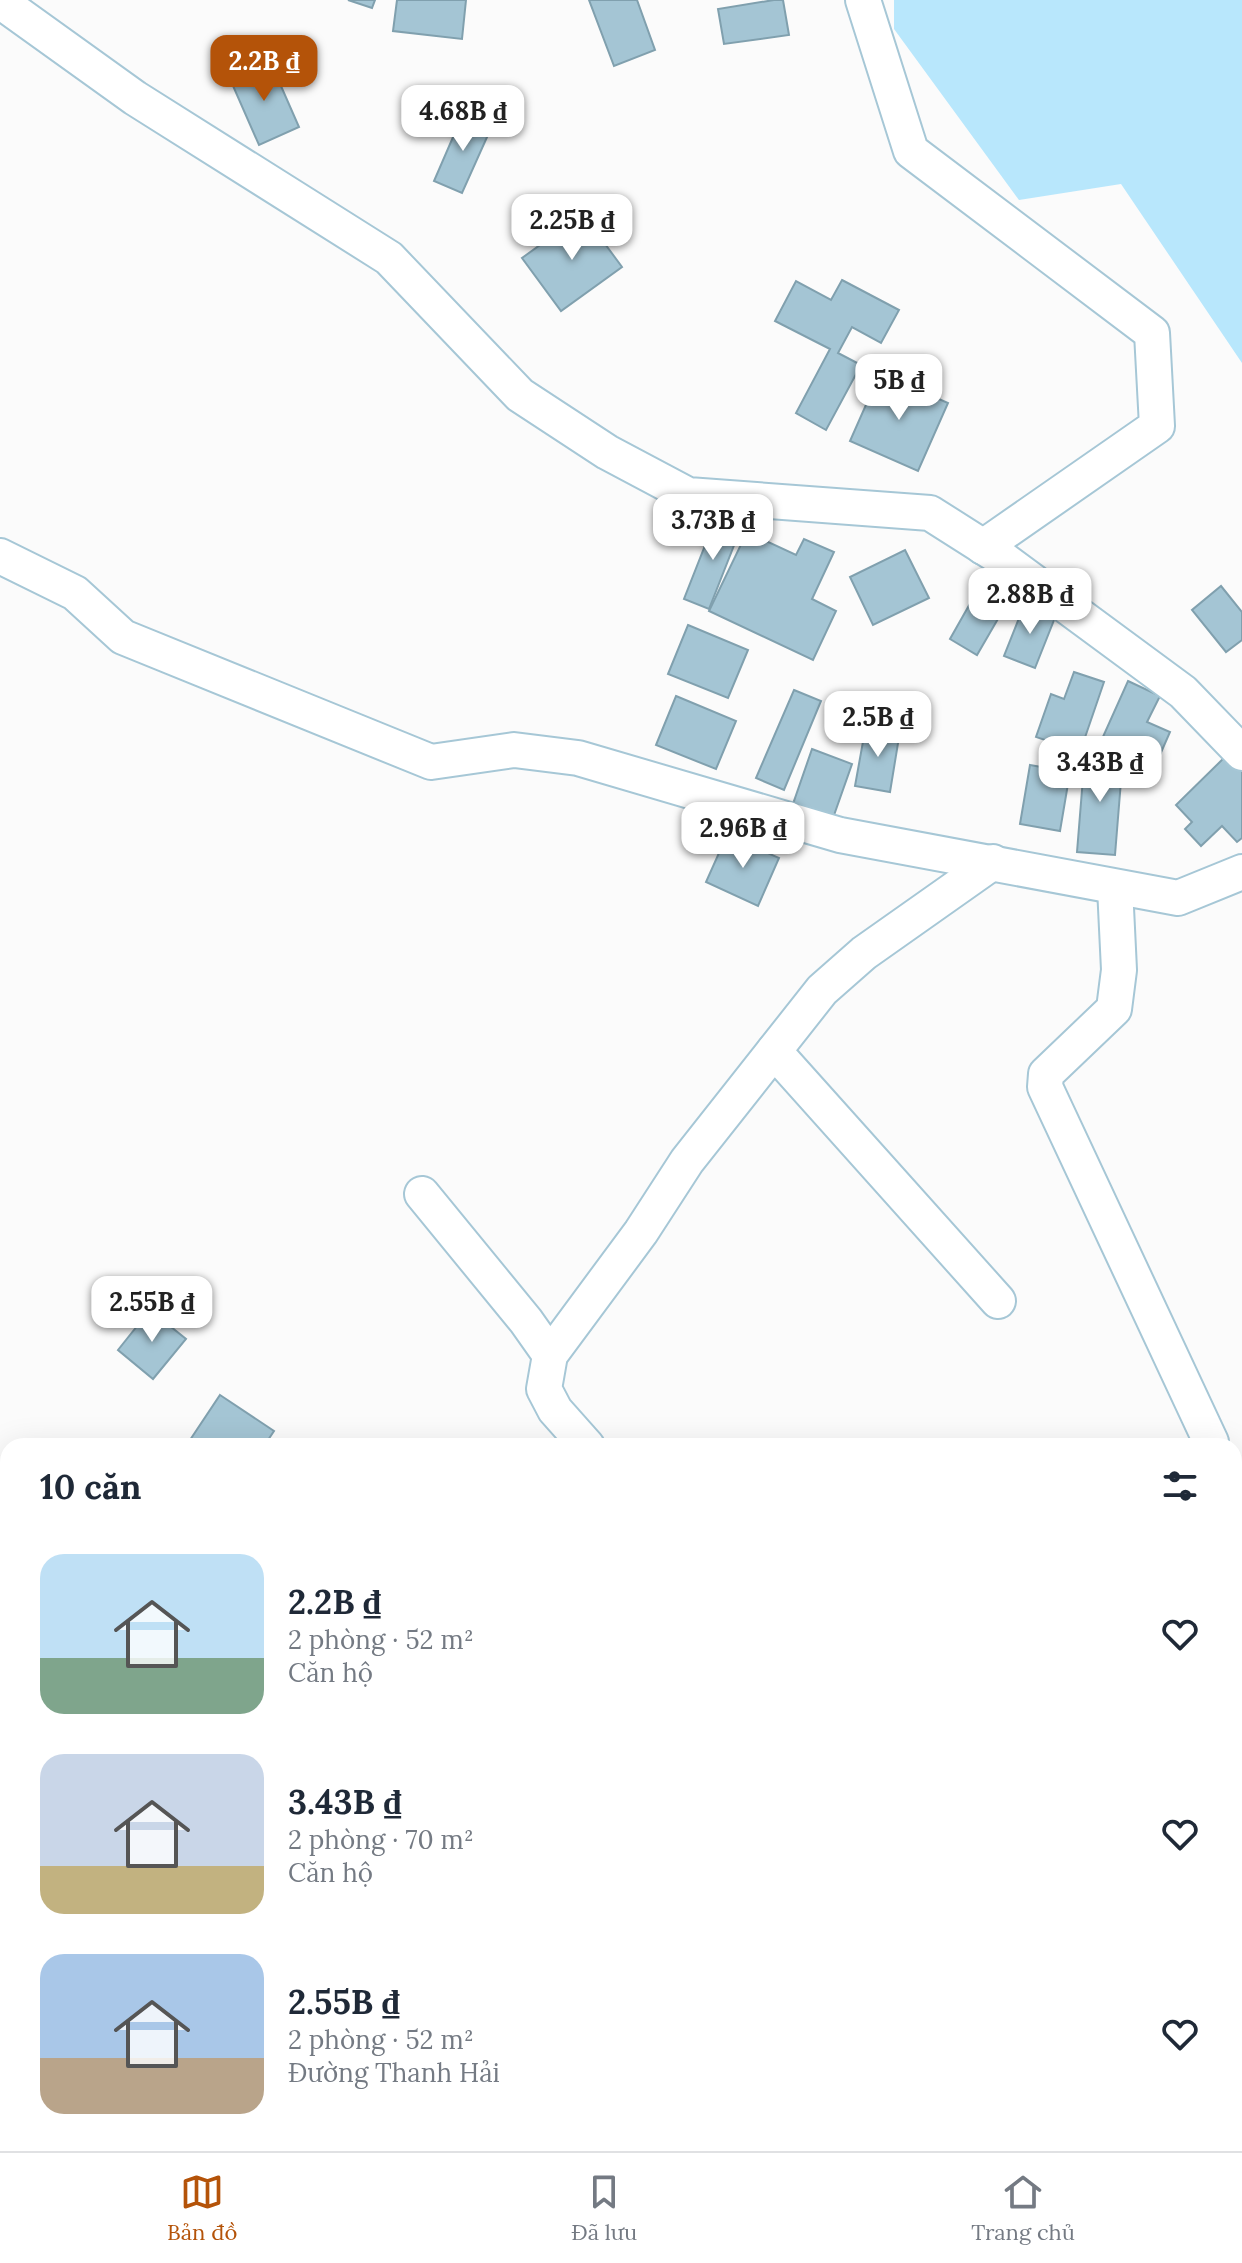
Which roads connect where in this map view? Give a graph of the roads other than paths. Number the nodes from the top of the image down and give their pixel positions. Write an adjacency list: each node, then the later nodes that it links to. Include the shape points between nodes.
1 (863, 0): 3 (street, via 911,151 1152,333 1157,426)
2 (0, 1): 3 (street, via 135,98 389,258 520,395 607,452 688,495 930,513)
3 (983, 547): 5 (street, via 1183,692)
4 (0, 556): 6 (street, via 75,593 123,637 431,762 514,750 578,758 840,835)
5 (1242, 753)
6 (993, 862): 8 (street); 9 (street, via 864,953 822,990)
7 (1242, 872): 8 (street, via 1178,898)
8 (1115, 887): 14 (street, via 1119,970 1114,1009 1046,1074 1045,1087)
9 (774, 1051): 11 (street); 12 (street, via 687,1161)
10 (422, 1194): 12 (street)
11 (998, 1301)
12 (550, 1355): 13 (street, via 544,1389)
13 (580, 1438)
14 (1209, 1438)

